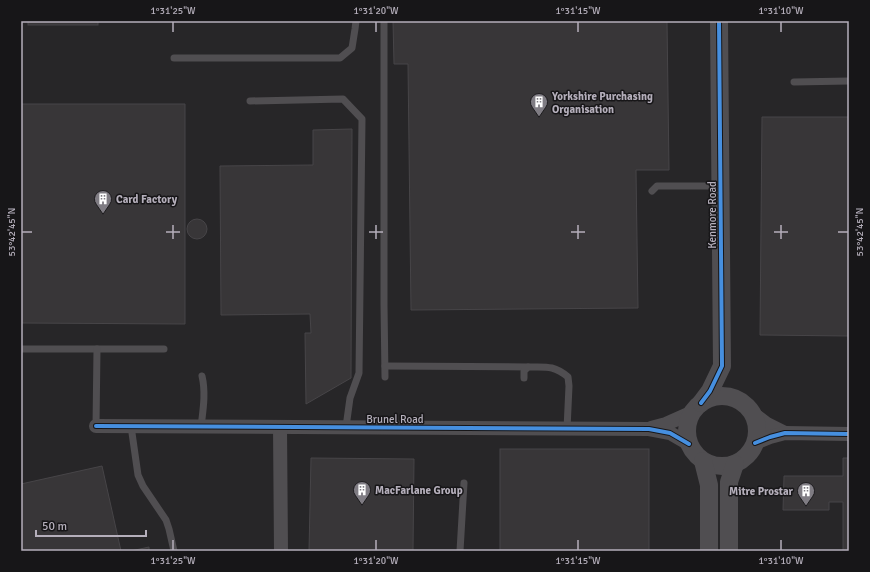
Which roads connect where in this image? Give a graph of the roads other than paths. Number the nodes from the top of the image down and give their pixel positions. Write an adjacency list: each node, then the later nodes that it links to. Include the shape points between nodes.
1 (356, 21): 4 (lane, via 352,48 340,58)
2 (384, 21): 13 (lane)
3 (719, 21): 8 (street, Kenmore Road)
4 (174, 58)
5 (794, 82): 6 (lane)
6 (849, 82)
7 (250, 101): 25 (lane, via 343,99 362,119 359,373 350,398)
8 (721, 186): 9 (lane, via 657,186); 14 (street, Kenmore Road)
9 (652, 191)
10 (21, 349): 11 (lane)
11 (97, 349): 12 (lane); 21 (lane)
12 (164, 349)
13 (385, 366): 15 (lane); 17 (lane)
14 (722, 366): 19 (street, Kenmore Road, via 710,391); 20 (street, Kenmore Road)
15 (528, 367): 18 (lane, via 524,371); 26 (lane, via 549,367 561,371 568,377)
16 (202, 376): 23 (lane, via 204,390)
17 (385, 377)
18 (524, 378)
19 (697, 407): 20 (street, via 712,398 723,396 734,398); 27 (street, Brunel Road, via 666,424); 31 (street, Kenmore Road, via 688,422)
20 (747, 408): 28 (street, via 767,424); 30 (street, Kenmore Road, via 756,422)
21 (96, 426): 22 (street, Brunel Road)
22 (131, 426): 23 (street, Brunel Road); 35 (lane, via 138,475 166,520)
23 (201, 427): 24 (street, Brunel Road)
24 (280, 427): 25 (street, Brunel Road); 36 (street)
25 (346, 427): 26 (street, Brunel Road)
26 (567, 428): 27 (street, Brunel Road)
27 (649, 429): 31 (street, Brunel Road, via 670,433)
28 (785, 433): 29 (street); 30 (street)
29 (849, 434)
30 (755, 443): 33 (street, via 750,452)
31 (689, 444): 32 (street)
32 (703, 461): 33 (street, via 713,465); 38 (street, via 709,485)
33 (735, 464): 39 (street, via 729,482)
34 (464, 483): 37 (lane)
35 (174, 551)
36 (281, 551)
37 (460, 551)
38 (709, 551)
39 (730, 551)

